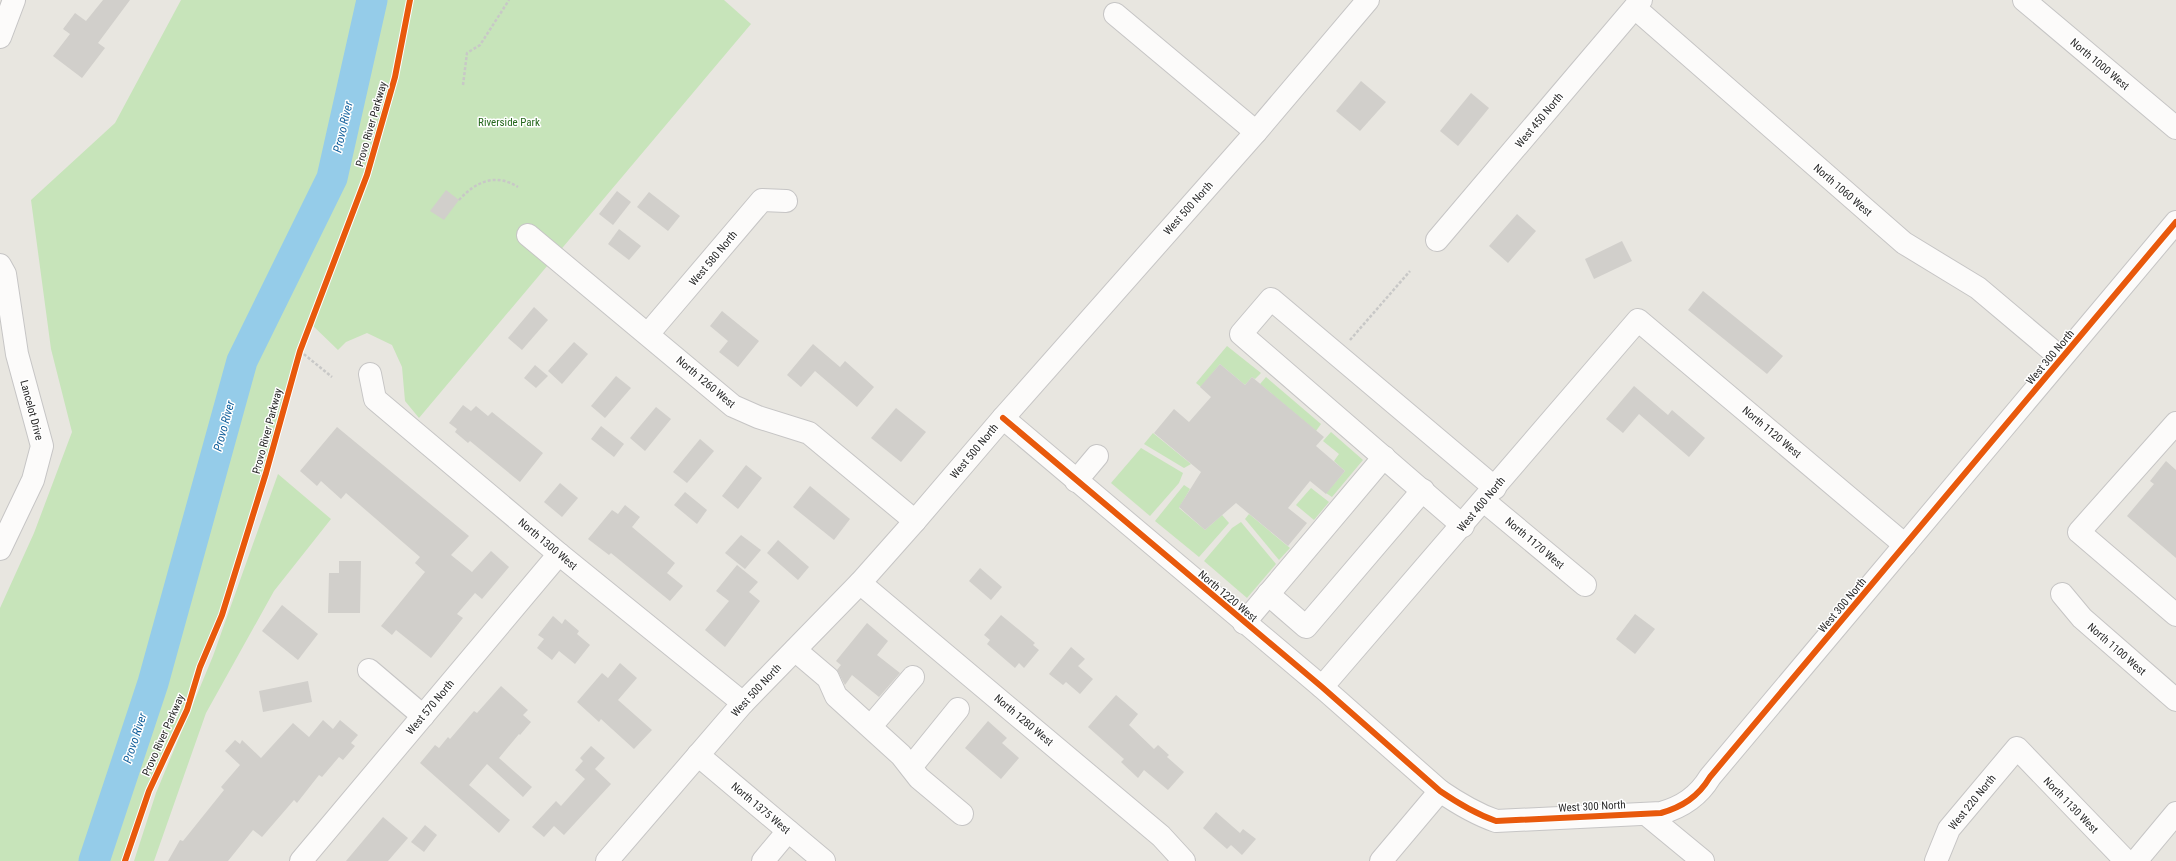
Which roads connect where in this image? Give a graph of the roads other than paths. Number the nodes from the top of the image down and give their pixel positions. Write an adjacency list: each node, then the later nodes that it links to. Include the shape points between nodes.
1 (14, 0): 6 (street)
2 (1368, 0): 8 (street, West 500 North)
3 (2024, 0): 7 (street, North 1000 West)
4 (1638, 4): 12 (street, West 450 North); 16 (street, North 1060 West, via 1904,243 1978,288)
5 (1115, 14): 8 (street)
6 (0, 37)
7 (2176, 128)
8 (1256, 132): 18 (street, West 500 North)
9 (786, 201): 15 (street, West 580 North, via 762,200)
10 (2176, 222): 16 (street, West 300 North)
11 (528, 235): 15 (street, North 1260 West)
12 (1438, 240)
13 (0, 264): 28 (street, Lancelot Drive, via 4,274 17,354 42,446 33,480)
14 (1638, 320): 24 (street, West 400 North); 27 (street, North 1120 West)
15 (648, 334): 25 (street, North 1260 West, via 733,406 809,433)
16 (2061, 358): 27 (street, West 300 North)
17 (370, 374): 29 (street, North 1300 West, via 374,400)
18 (1003, 418): 22 (street, North 1220 West); 25 (street, West 500 North)
19 (2176, 423): 34 (street, via 2079,532)
20 (1098, 456): 22 (street)
21 (1384, 457): 23 (street); 24 (street, North 1170 West, via 1241,334 1271,299 1337,355); 32 (street)
22 (1076, 481): 35 (street, North 1220 West)
23 (1423, 490): 26 (street); 32 (street, via 1306,627)
24 (1489, 494): 26 (street, West 400 North); 31 (street, North 1170 West)
25 (915, 521): 30 (street, West 500 North)
26 (1463, 526): 39 (street, West 400 North)
27 (1905, 545): 51 (street, West 300 North, via 1704,787 1692,799 1677,808)
28 (0, 549)
29 (559, 554): 41 (street, North 1300 West); 43 (street, West 570 North)
30 (860, 583): 36 (street, West 500 North); 57 (street, North 1280 West, via 1161,836)
31 (1585, 585)
32 (1268, 594): 35 (street)
33 (2062, 594): 40 (street, North 1100 West, via 2082,618)
34 (2176, 615)
35 (1244, 623): 39 (street, North 1220 West)
36 (795, 650): 41 (street, West 500 North); 44 (street, via 828,678 836,696)
37 (369, 670): 43 (street)
38 (913, 677): 44 (street)
39 (1322, 687): 48 (street, North 1220 West)
40 (2176, 700)
41 (743, 703): 46 (street, West 500 North)
42 (958, 709): 47 (street)
43 (423, 716): 53 (street, West 570 North)
44 (871, 726): 47 (street)
45 (2017, 748): 60 (street, West 220 North, via 1949,830); 61 (street, North 1130 West)
46 (698, 755): 52 (street, North 1375 West); 54 (street, West 500 North)
47 (911, 767): 50 (street, via 919,778)
48 (1440, 791): 51 (street, West 300 North, via 1477,815 1496,821); 58 (street)
49 (2176, 813): 62 (street)
50 (962, 814)
51 (1646, 814): 59 (street)
52 (788, 831): 55 (street); 56 (street, North 1375 West)
53 (301, 861)
54 (607, 861)
55 (763, 861)
56 (824, 861)
57 (1184, 861)
58 (1381, 861)
59 (1703, 861)
60 (1936, 861)
61 (2126, 861)
62 (2136, 861)

